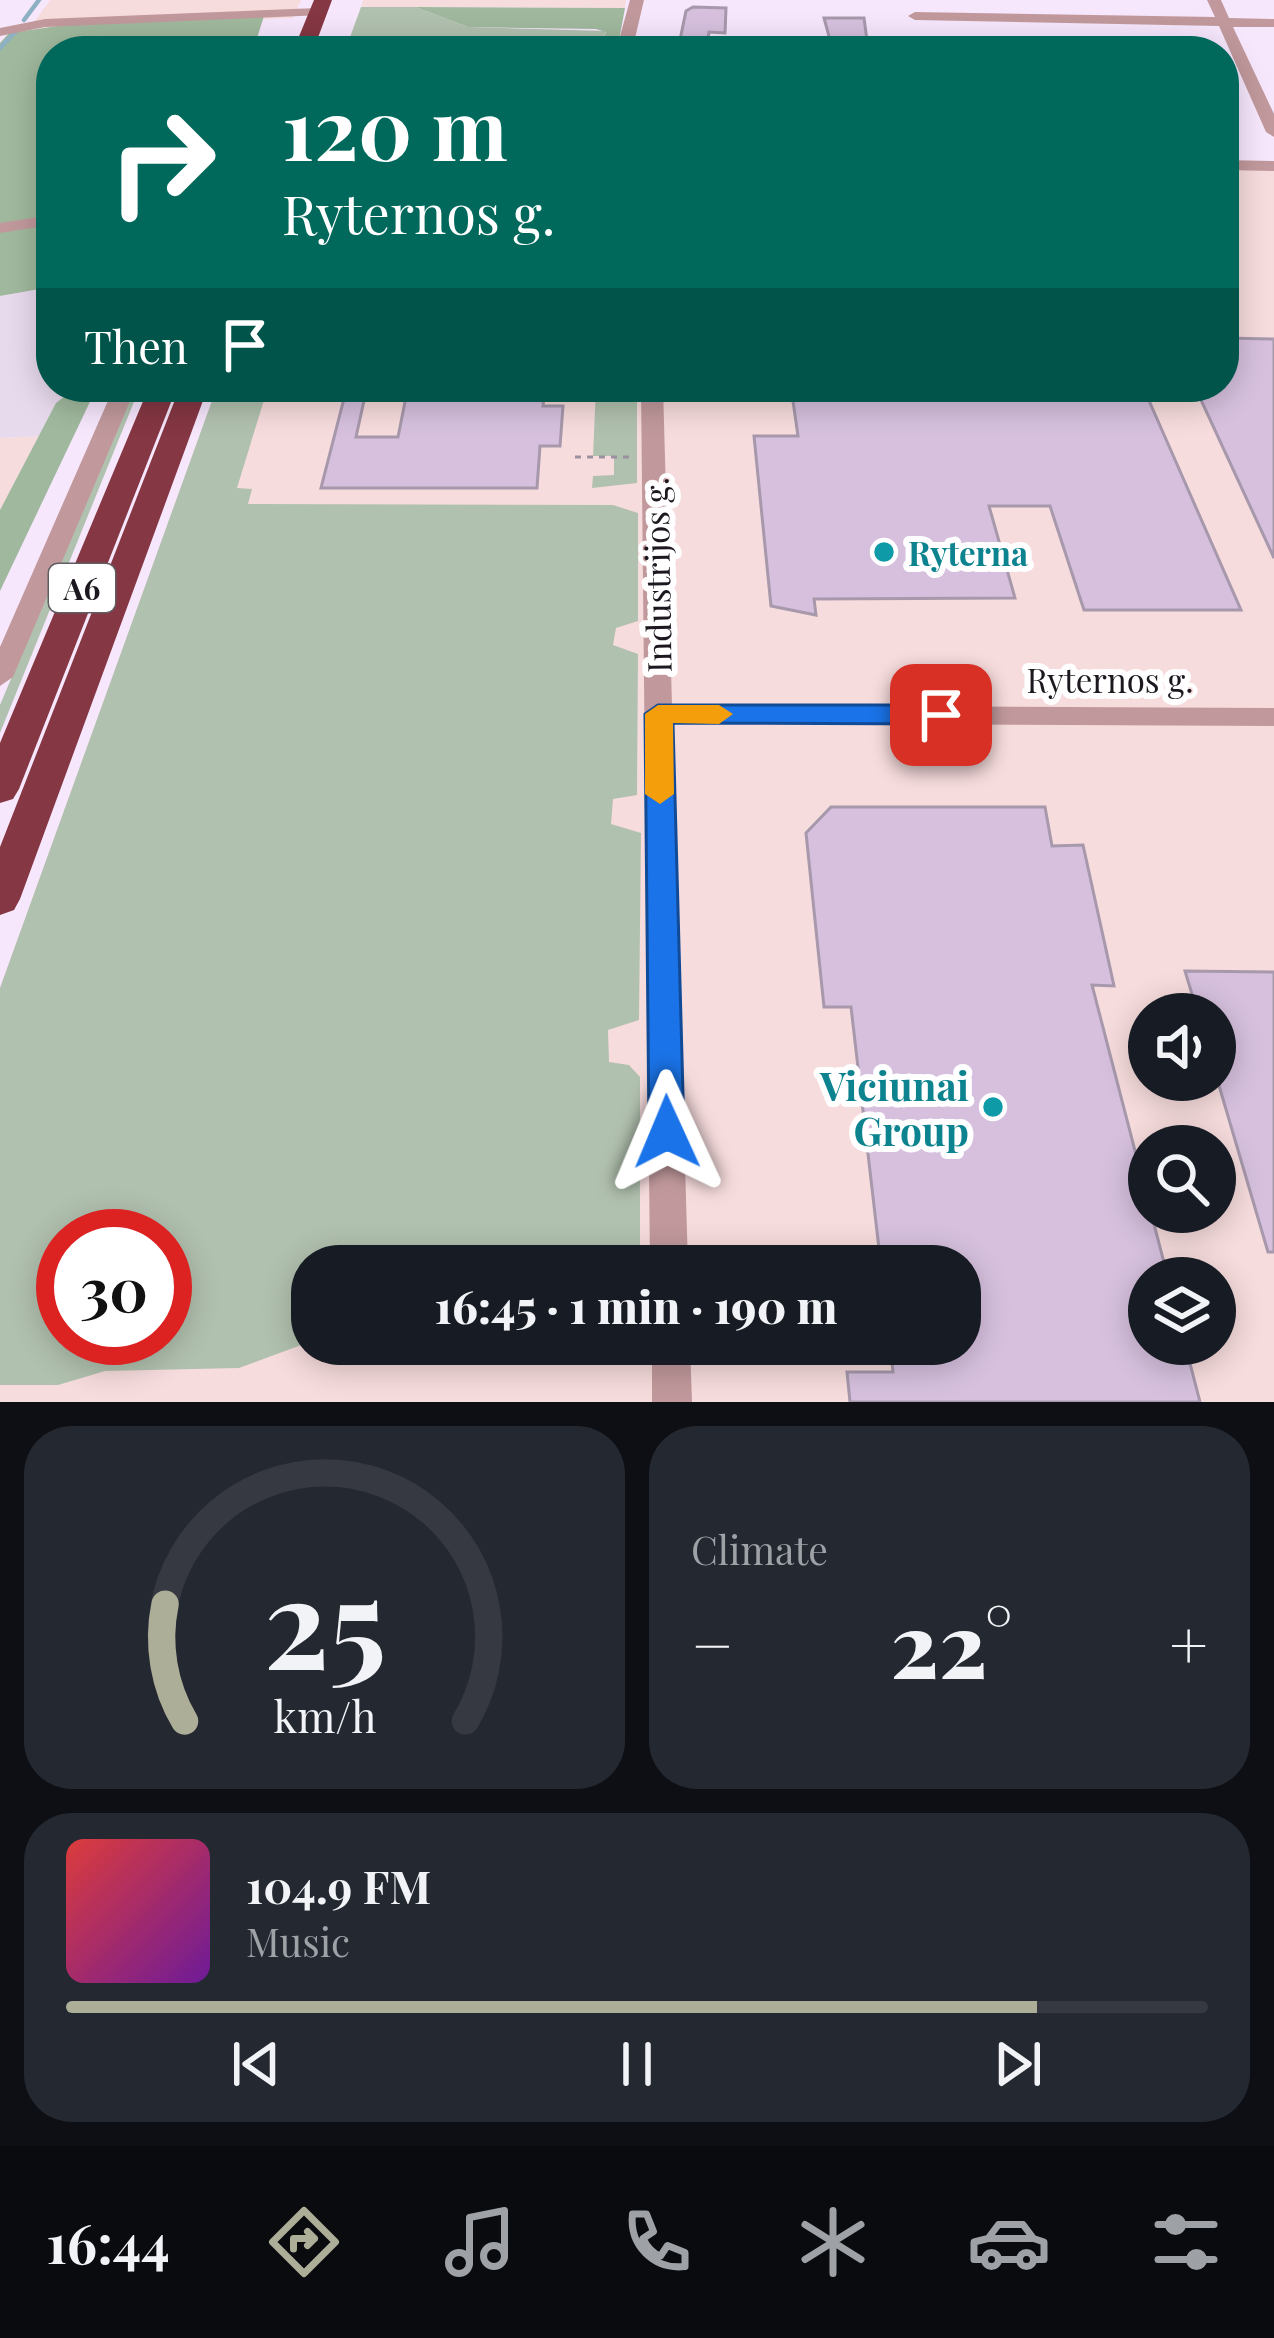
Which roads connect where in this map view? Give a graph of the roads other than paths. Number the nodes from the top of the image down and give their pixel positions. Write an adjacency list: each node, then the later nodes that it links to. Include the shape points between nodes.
1 (344, 0): 10 (highway)
2 (637, 0): 11 (street)
3 (1214, 0): 6 (street)
4 (320, 6): 8 (street, via 44,22); 9 (highway)
5 (915, 16): 6 (street)
6 (1226, 21): 7 (street); 12 (street)
7 (1274, 23)
8 (0, 32)
9 (309, 36)
10 (330, 36)
11 (628, 36)
12 (1232, 36)
13 (1239, 51): 14 (street)
14 (1274, 132)
15 (1239, 165): 16 (street)
16 (1274, 166)
17 (36, 222): 18 (street)
18 (0, 228)
19 (119, 402): 23 (street)
20 (158, 402): 26 (highway, A6)
21 (188, 402): 27 (highway, A6)
22 (652, 402): 24 (street, Industrijos g.)
23 (0, 677)
24 (658, 714): 25 (street, Ryternos g.); 28 (street, Industrijos g.)
25 (1274, 717)
26 (0, 789)
27 (0, 899)
28 (669, 1245)
29 (671, 1365): 30 (street)
30 (672, 1402)

